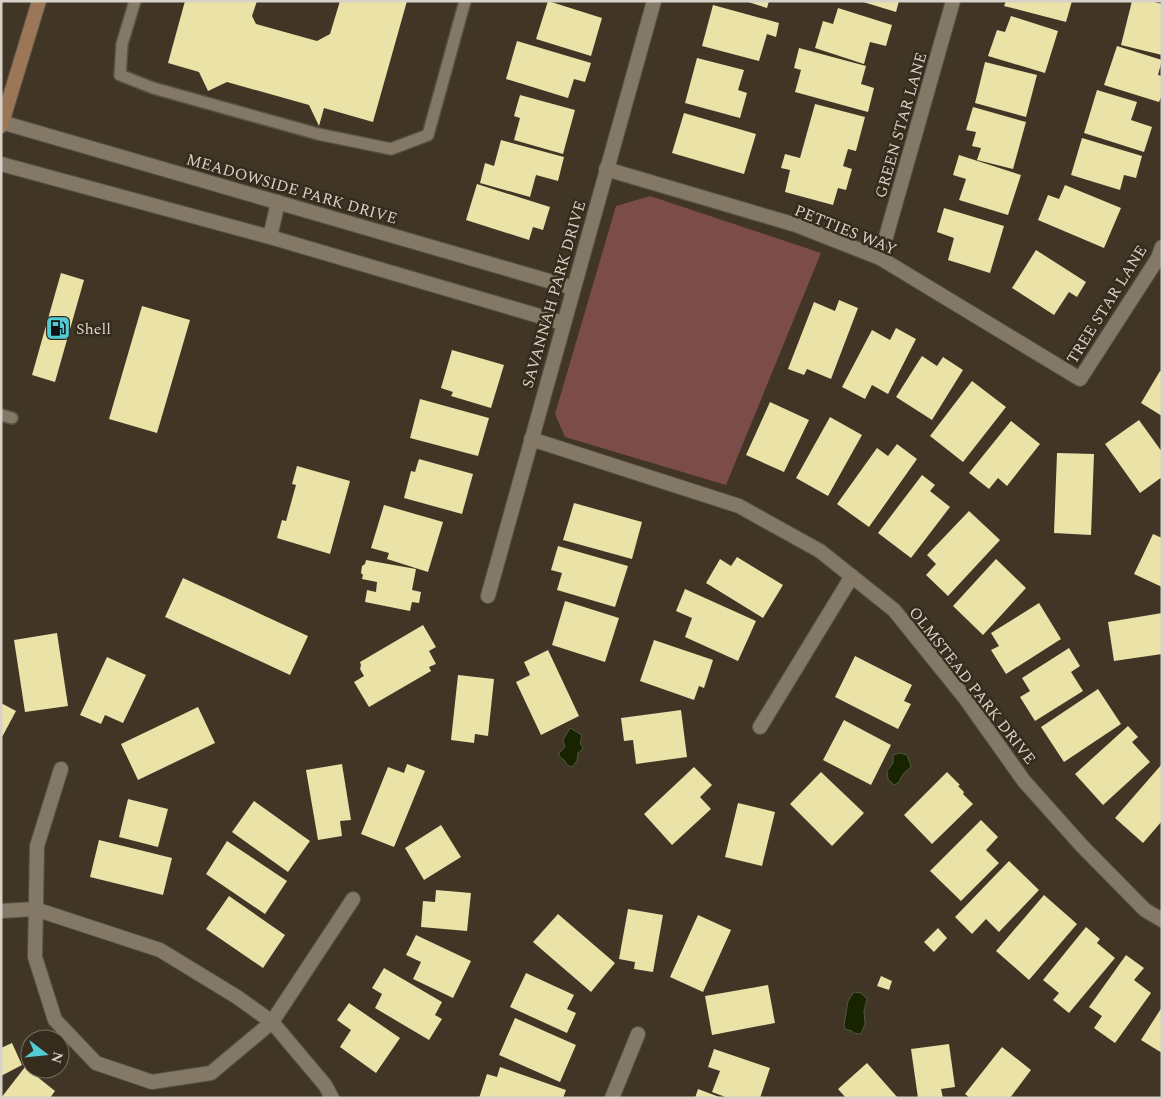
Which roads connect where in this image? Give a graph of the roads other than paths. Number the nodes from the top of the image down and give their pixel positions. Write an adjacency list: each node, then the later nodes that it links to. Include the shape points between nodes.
1 (39, 1): 6 (main road)
2 (135, 1): 3 (lane, via 122,44 120,75 153,88 318,134 391,149 428,136)
3 (465, 1)
4 (654, 1): 8 (street, SAVANNAH PARK DRIVE)
5 (953, 1): 12 (street, GREEN STAR LANE)
6 (2, 123): 9 (street, MEADOWSIDE PARK DRIVE)
7 (1, 164): 10 (street)
8 (606, 169): 12 (street, PETTIES WAY, via 796,225); 13 (street, SAVANNAH PARK DRIVE)
9 (278, 202): 10 (street); 13 (street, MEADOWSIDE PARK DRIVE)
10 (270, 237): 14 (street)
11 (1162, 247): 15 (street, TREE STAR LANE)
12 (880, 258): 15 (street, PETTIES WAY)
13 (573, 288): 14 (street, SAVANNAH PARK DRIVE)
14 (563, 323): 16 (street, SAVANNAH PARK DRIVE)
15 (1080, 380)
16 (531, 439): 17 (street, OLMSTEAD PARK DRIVE, via 739,506 820,551); 18 (street, SAVANNAH PARK DRIVE)
17 (852, 576): 19 (street); 24 (street, OLMSTEAD PARK DRIVE, via 894,610 1024,781 1082,846 1145,910)
18 (488, 596)
19 (760, 727)
20 (61, 769): 22 (street, via 37,846)
21 (353, 899): 25 (street)
22 (35, 909): 23 (street); 25 (street, via 160,950); 25 (street, via 35,957 55,1020 96,1063 152,1082 211,1074)
23 (1, 911)
24 (1162, 920)
25 (272, 1022): 27 (street, via 325,1085)
26 (638, 1034): 28 (street)
27 (332, 1098)
28 (612, 1098)

